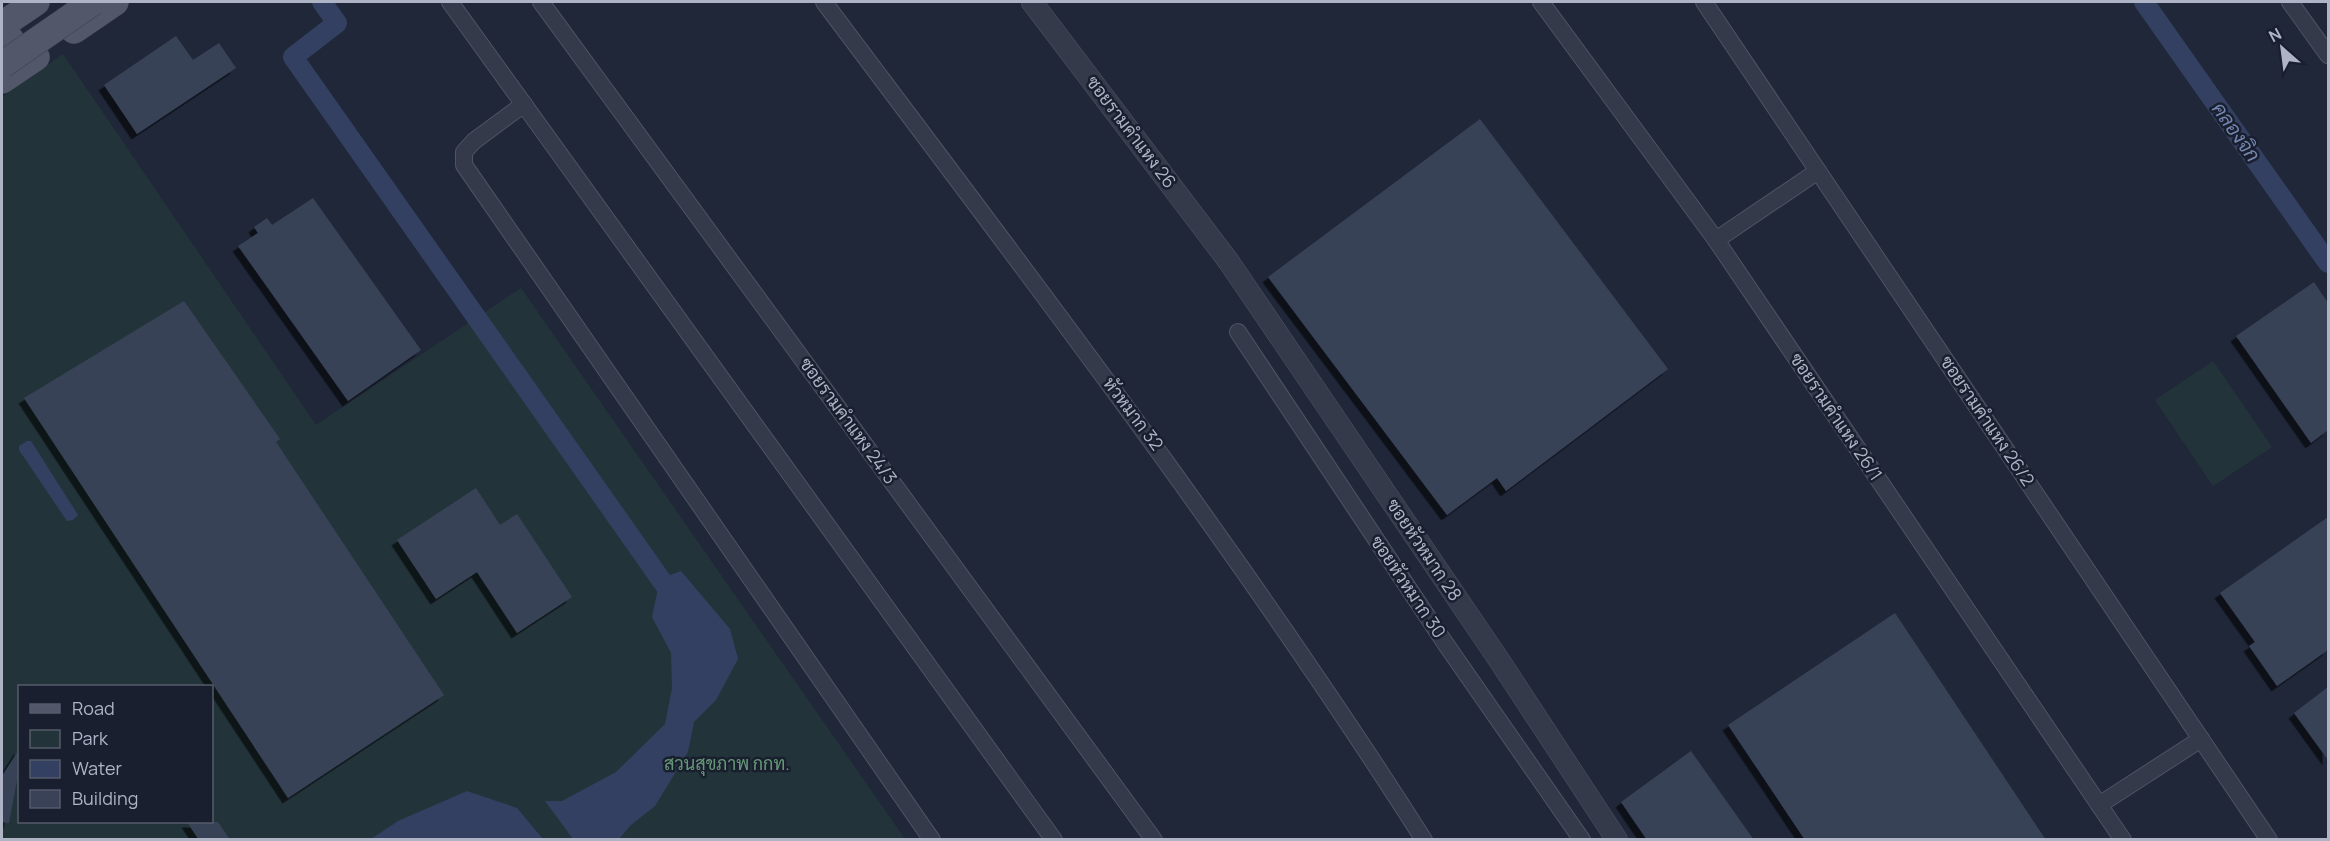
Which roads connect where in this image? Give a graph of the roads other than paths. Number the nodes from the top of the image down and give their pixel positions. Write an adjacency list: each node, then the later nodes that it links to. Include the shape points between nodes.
1 (36, 2): 13 (main road)
2 (44, 2): 14 (main road)
3 (63, 2): 15 (main road)
4 (93, 2): 17 (main road, bridge)
5 (115, 2): 14 (main road)
6 (450, 2): 19 (street)
7 (541, 2): 28 (street, ซอยรามคำแหง 24/3)
8 (824, 2): 29 (street, หัวหมาก 32, via 1162,454 1367,750)
9 (1032, 2): 22 (street, ซอยรามคำแหง 26)
10 (1541, 2): 21 (street, ซอยรามคำแหง 26/1)
11 (1704, 2): 20 (street, ซอยรามคำแหง 26/2)
12 (2290, 2): 16 (street)
13 (2, 26): 17 (main road)
14 (67, 35): 17 (main road)
15 (2, 44)
16 (2328, 55)
17 (14, 64): 18 (main road)
18 (2, 81)
19 (524, 104): 26 (street, via 474,141 464,152 464,165); 27 (street)
20 (1818, 171): 21 (street); 24 (street, ซอยรามคำแหง 26/2)
21 (1716, 240): 25 (street, ซอยรามคำแหง 26/1)
22 (1229, 262): 31 (street, ซอยหัวหมาก 28)
23 (1238, 332): 30 (street, ซอยหัวหมาก 30)
24 (2201, 739): 25 (street); 33 (street, ซอยรามคำแหง 26/2)
25 (2099, 805): 32 (street, ซอยรามคำแหง 26/1)
26 (932, 840)
27 (1054, 840)
28 (1154, 840)
29 (1424, 840)
30 (1582, 840)
31 (1617, 840)
32 (2122, 840)
33 (2269, 840)

